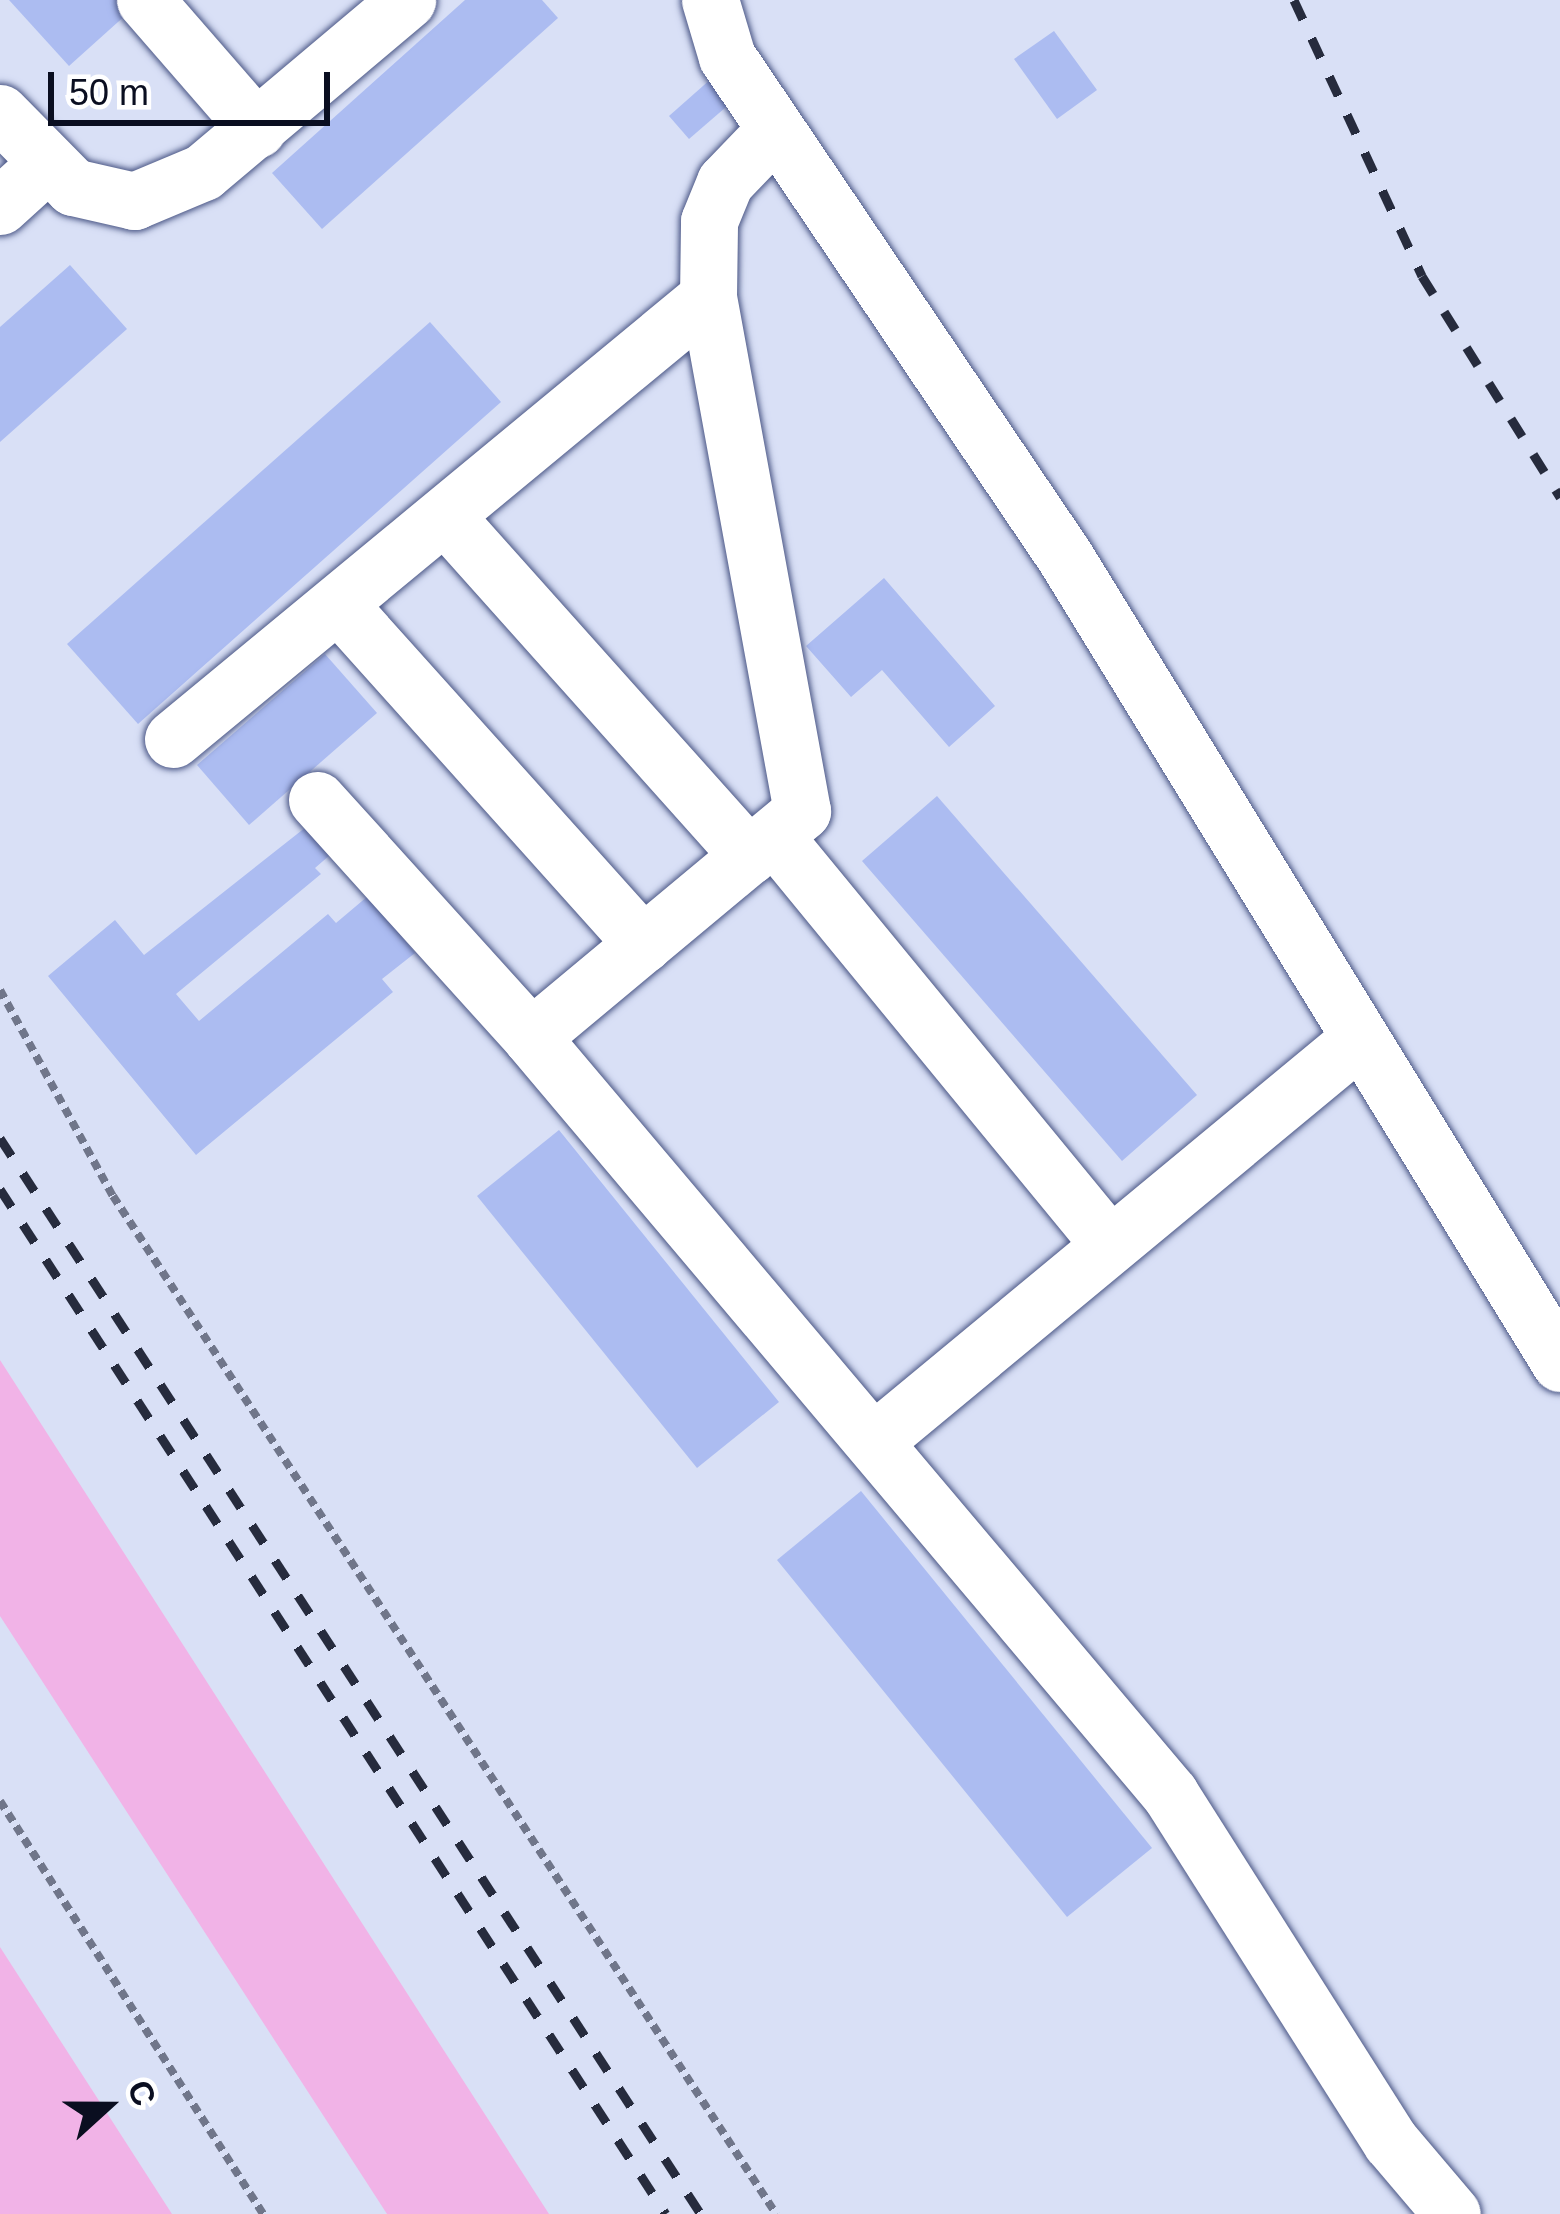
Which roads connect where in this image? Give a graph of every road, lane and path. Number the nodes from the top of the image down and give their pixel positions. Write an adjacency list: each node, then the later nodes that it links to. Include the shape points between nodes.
1 (146, 0): 5 (street)
2 (407, 0): 5 (street)
3 (710, 0): 6 (street, via 727,57)
4 (0, 113): 7 (street)
5 (257, 129): 7 (street, via 202,172 134,201 100,197)
6 (774, 131): 9 (street, via 725,182 709,221); 18 (street, via 1065,557)
7 (45, 165): 8 (street)
8 (0, 206)
9 (708, 297): 10 (street); 14 (street, via 802,812)
10 (446, 516): 11 (street); 14 (street)
11 (338, 604): 12 (street); 15 (street)
12 (173, 739)
13 (317, 800): 17 (street)
14 (761, 846): 15 (street); 19 (street)
15 (644, 944): 17 (street)
16 (0, 990): 24 (path, via 113,1196)
17 (531, 1037): 21 (street)
18 (1359, 1039): 19 (street); 20 (street)
19 (1109, 1245): 21 (street)
20 (1560, 1363)
21 (874, 1441): 25 (street, via 1170,1794 1391,2143)
22 (0, 1801): 23 (path)
23 (263, 2214)
24 (776, 2214)
25 (1452, 2214)

